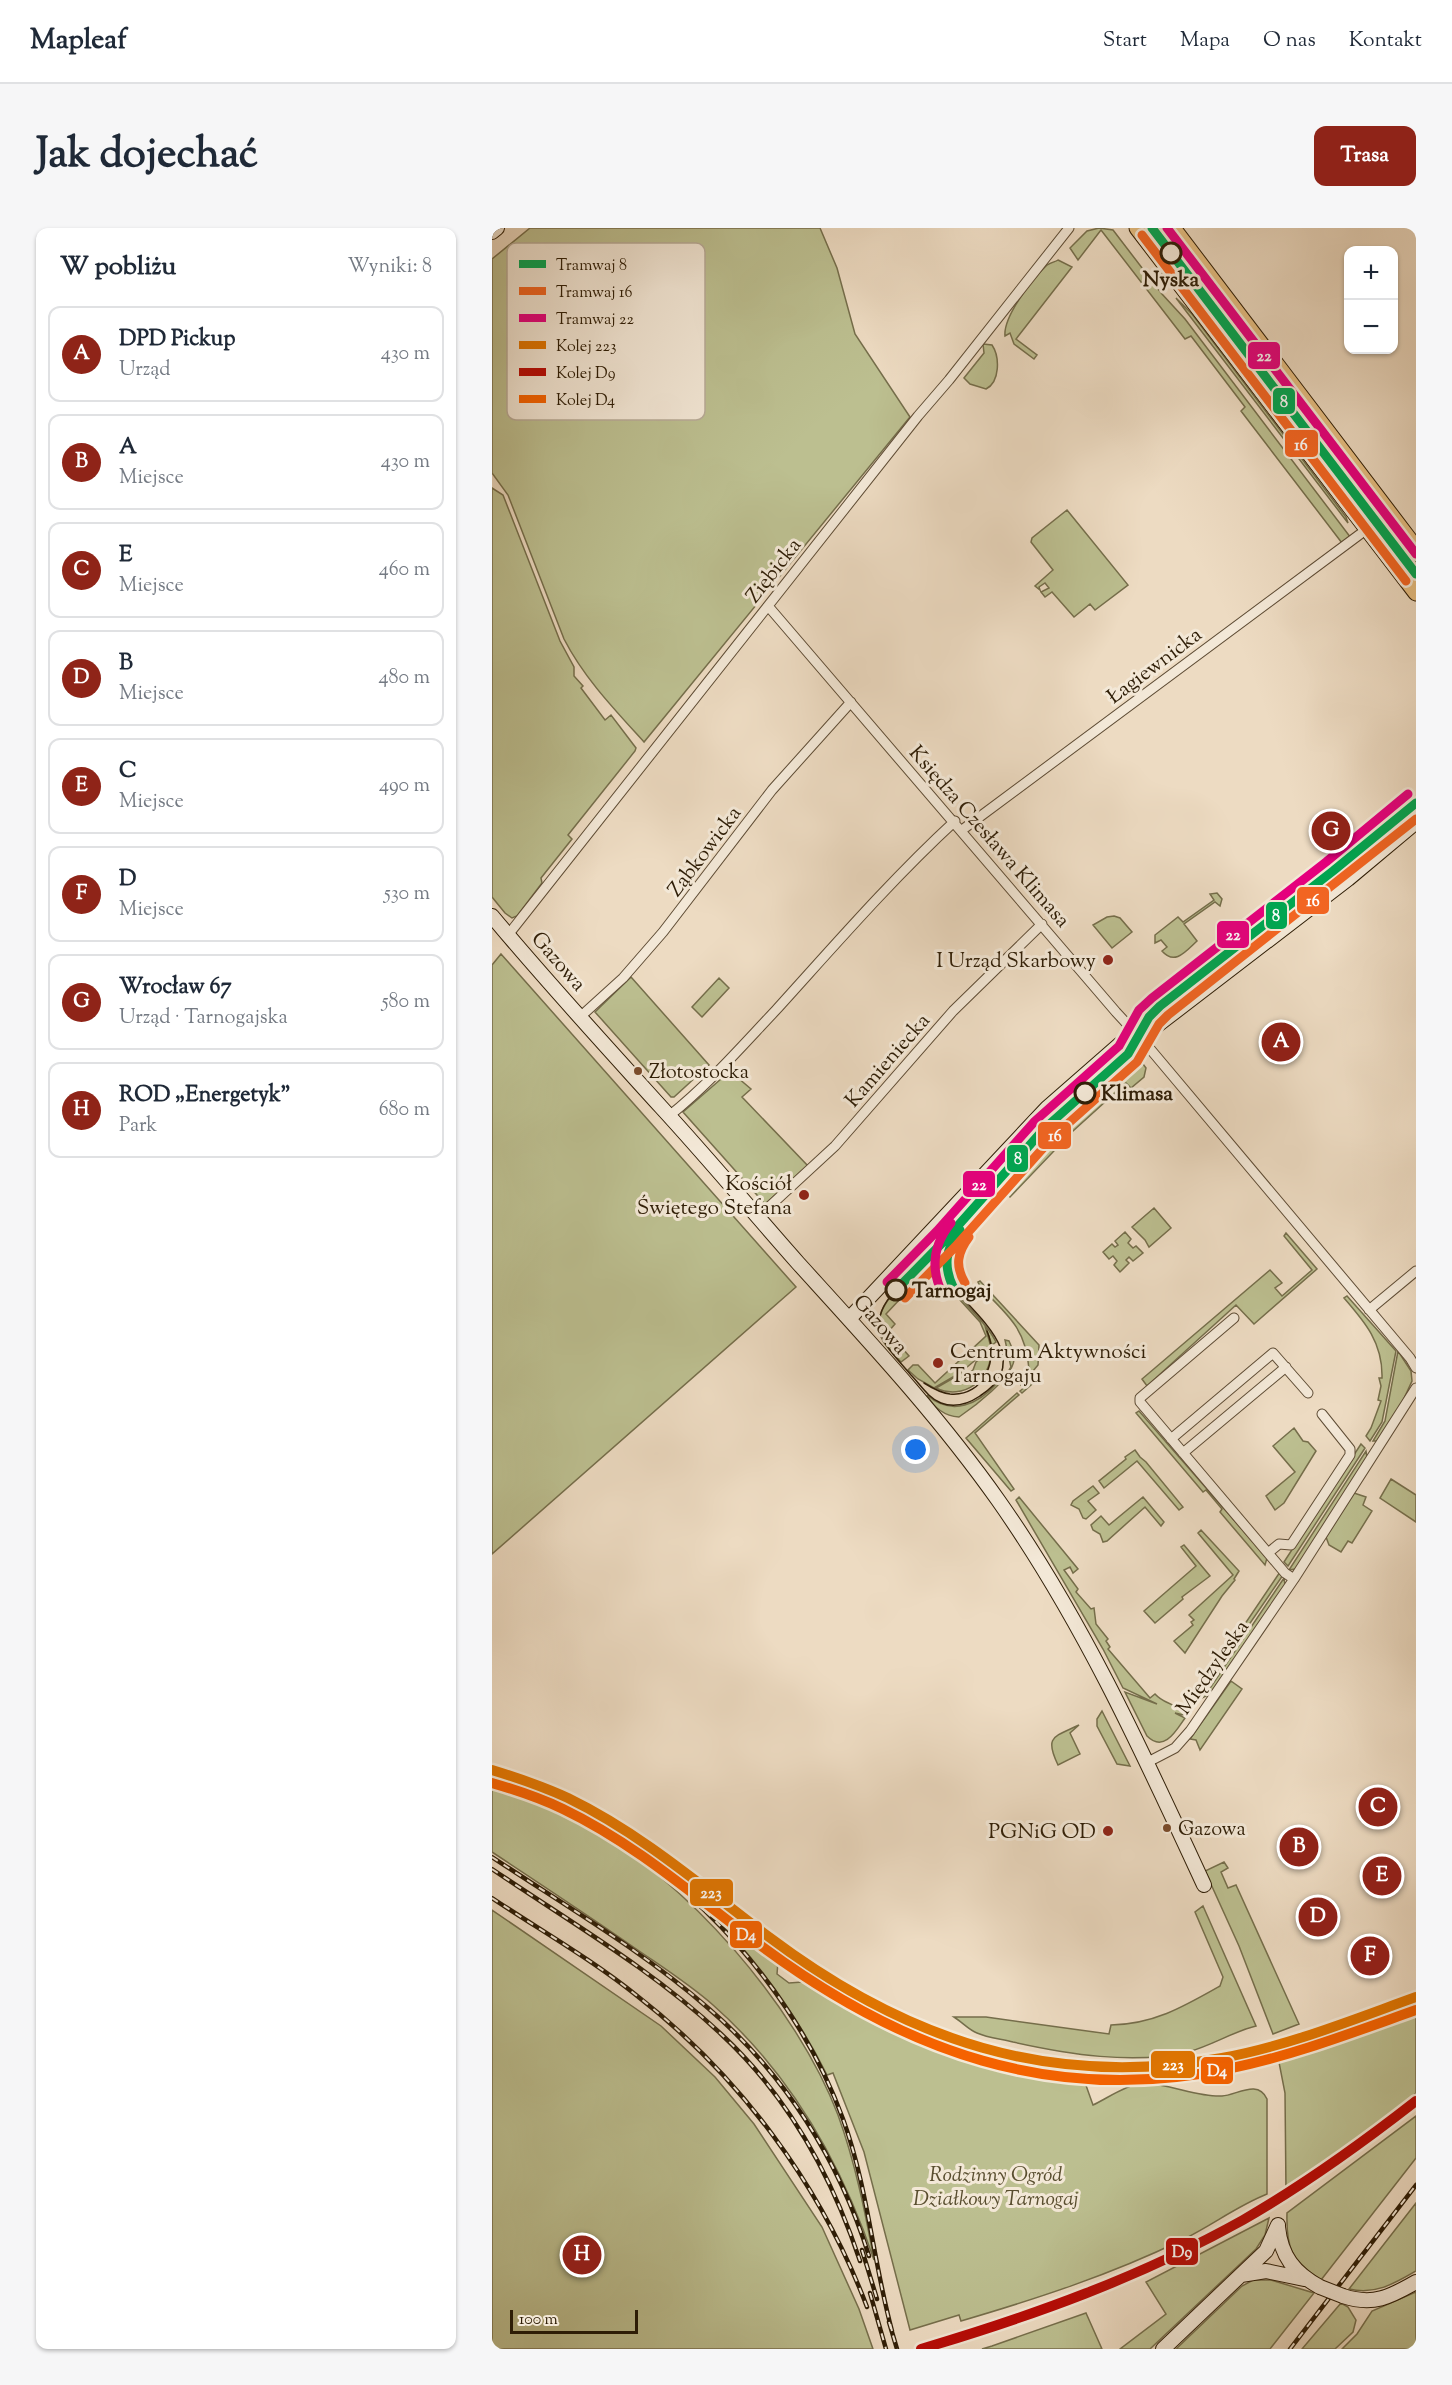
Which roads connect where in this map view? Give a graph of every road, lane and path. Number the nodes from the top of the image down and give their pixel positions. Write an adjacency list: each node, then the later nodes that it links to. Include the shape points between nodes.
1 (497, 228): 5 (street)
2 (1069, 228): 9 (street, Ziębicka)
3 (1137, 228): 6 (main road)
4 (1173, 228): 7 (main road)
5 (492, 232)
6 (1367, 529): 8 (main road); 13 (street, Łagiewnicka)
7 (1416, 548)
8 (1416, 593)
9 (768, 606): 10 (street, Księdza Czesława Klimasa); 16 (street, Ziębicka)
10 (851, 702): 11 (street, Księdza Czesława Klimasa); 17 (street, Ząbkowicka, via 772,790 663,932 623,978)
11 (955, 821): 13 (street, Księdza Czesława Klimasa); 19 (street, via 895,880 708,1083)
12 (1416, 822): 18 (street, via 1155,1027)
13 (962, 830): 15 (street, Księdza Czesława Klimasa)
14 (492, 916): 16 (street, Gazowa)
15 (1042, 924): 18 (street, Księdza Czesława Klimasa); 20 (street, Kamieniecka, via 953,1011 835,1146)
16 (508, 935): 17 (street, Gazowa)
17 (580, 1017): 19 (street, Gazowa)
18 (1138, 1036): 22 (street, Księdza Czesława Klimasa); 23 (street, via 1119,1045 1027,1128)
19 (669, 1116): 20 (street, Gazowa)
20 (757, 1218): 23 (street, Gazowa)
21 (1416, 1271): 22 (street)
22 (1369, 1310): 26 (street)
23 (849, 1318): 34 (street, Gazowa, via 948,1433 1008,1514 1062,1599)
24 (1234, 1318): 30 (street, via 1140,1398)
25 (1286, 1367): 28 (street); 30 (street, via 1273,1353); 31 (street)
26 (1416, 1368)
27 (1416, 1388): 33 (street, Międzyleska)
28 (1308, 1393)
29 (1322, 1414): 32 (street, via 1350,1449 1350,1455 1291,1545 1279,1544)
30 (1171, 1439): 31 (street)
31 (1183, 1454): 32 (street)
32 (1268, 1553): 33 (street)
33 (1294, 1579): 34 (street, Międzyleska, via 1186,1736 1175,1748)
34 (1148, 1762): 35 (street, Gazowa)
35 (1203, 1886)
36 (1241, 2275): 37 (street, via 1273,2271); 37 (street, via 1268,2248 1278,2224 1284,2254); 39 (street)
37 (1306, 2280): 38 (street, bridge, via 1363,2301 1378,2300)
38 (1416, 2282)
39 (1162, 2349)

